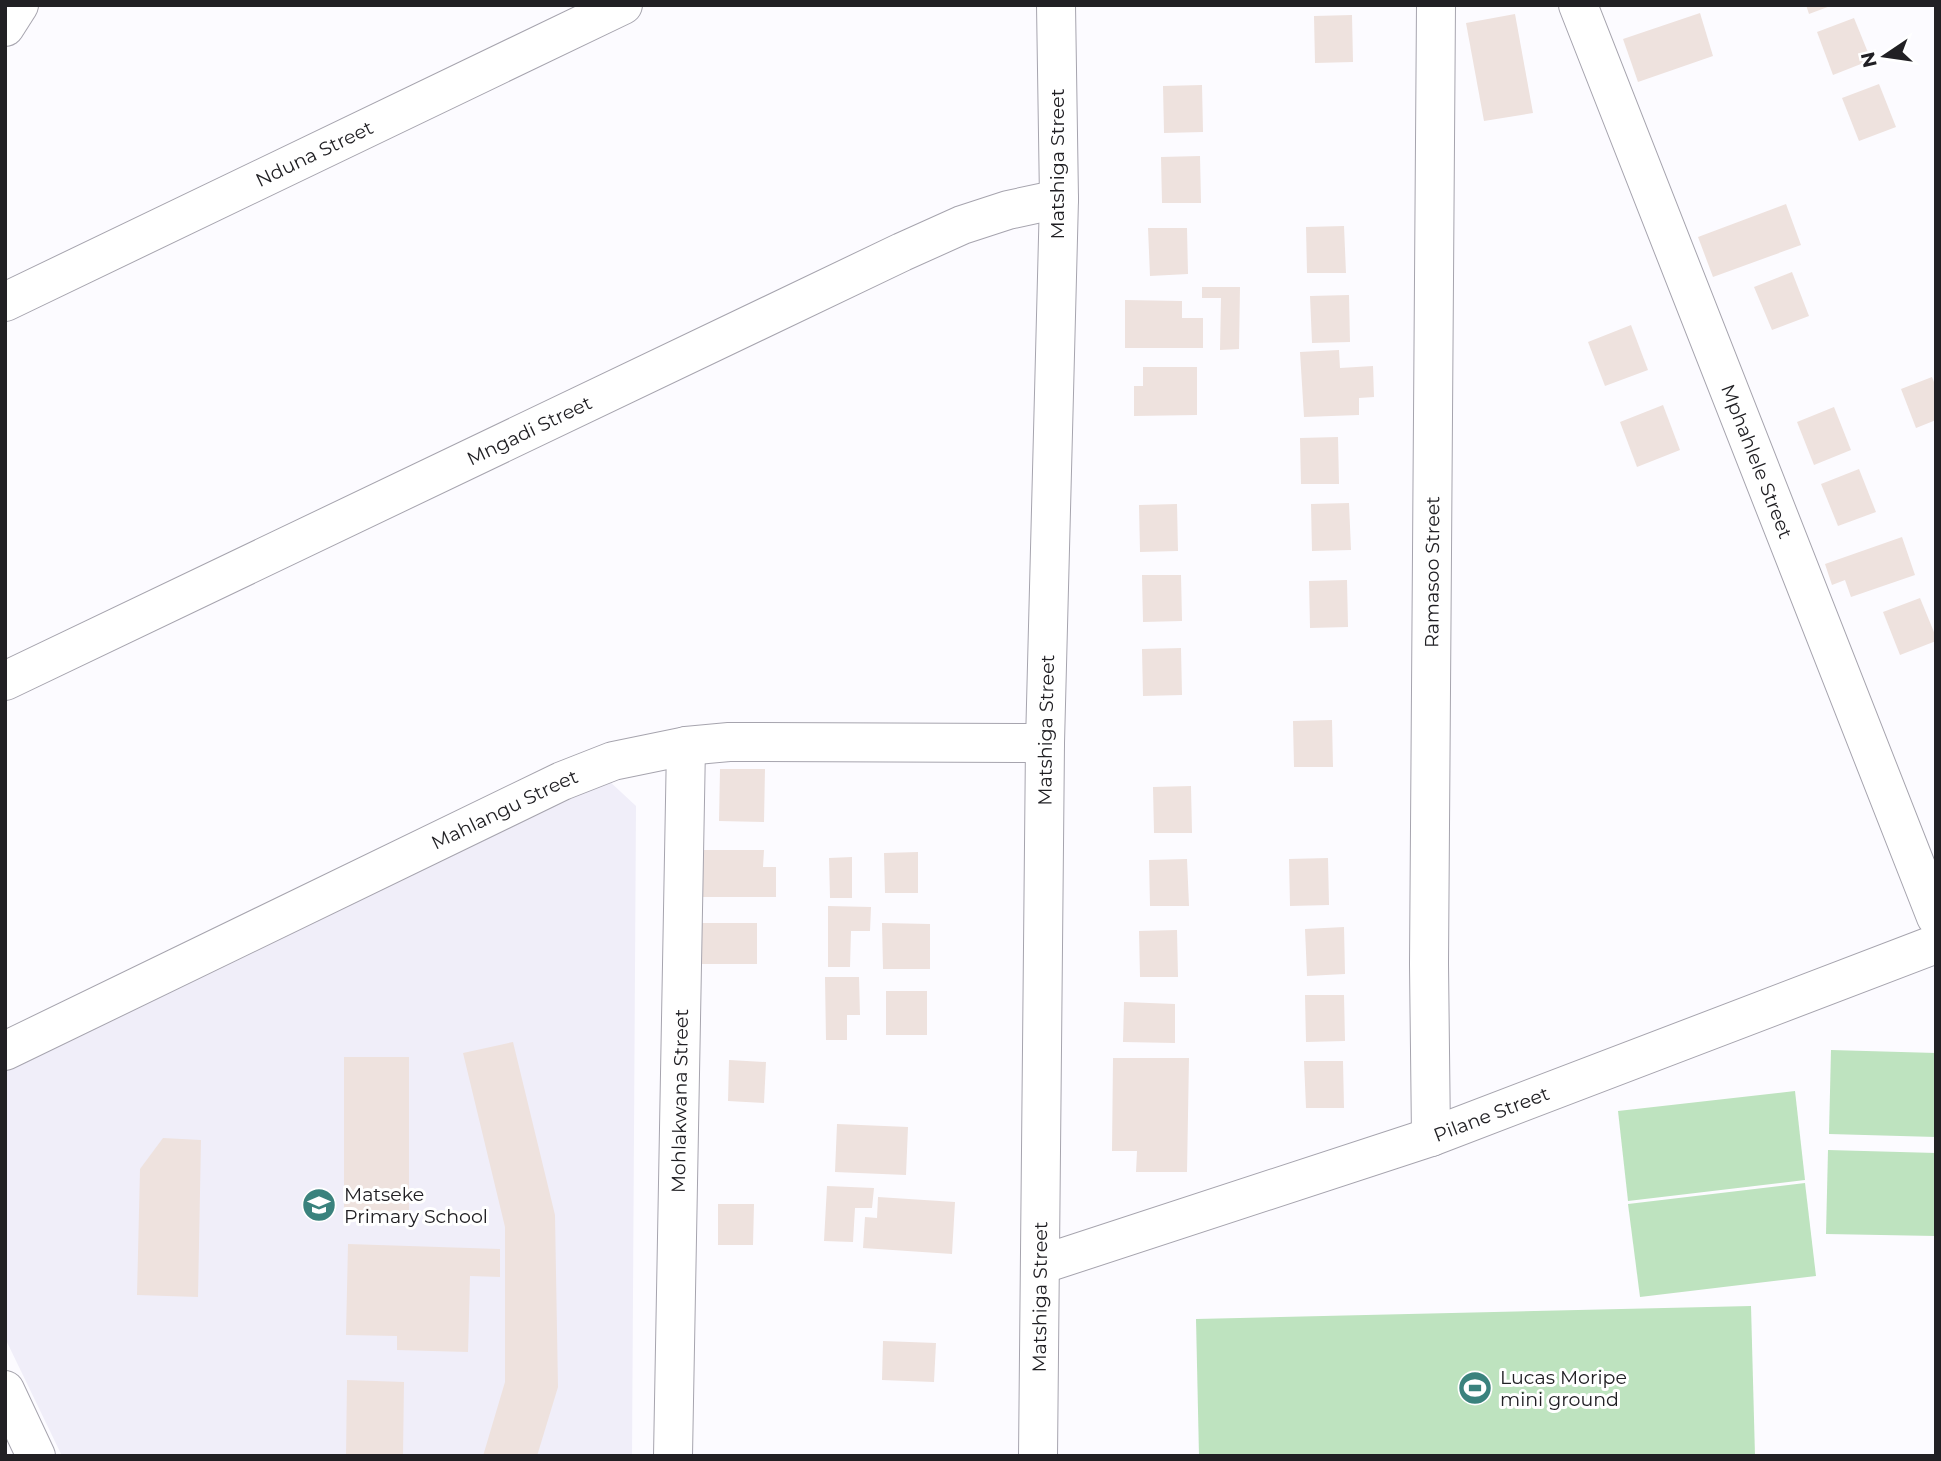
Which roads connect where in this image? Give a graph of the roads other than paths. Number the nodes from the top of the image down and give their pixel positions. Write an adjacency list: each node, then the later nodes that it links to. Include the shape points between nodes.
1 (19, 5): 6 (street)
2 (623, 5): 8 (street, Nduna Street)
3 (1056, 5): 7 (street, Matshiga Street)
4 (1436, 5): 15 (street, Ramasoo Street)
5 (1578, 5): 12 (street, Mphahlele Street)
6 (5, 27)
7 (1059, 199): 9 (street, Mngadi Street, via 962,225 902,252); 10 (street, Matshiga Street)
8 (5, 302)
9 (5, 681)
10 (1045, 743): 11 (street, Mahlangu Street, via 774,741); 16 (street, Matshiga Street)
11 (687, 746): 14 (street, Mahlangu Street, via 613,761 562,781); 19 (street, Mohlakwana Street)
12 (1936, 917)
13 (1936, 944): 15 (street, Pilane Street)
14 (5, 1051)
15 (1431, 1137): 16 (street, Pilane Street)
16 (1040, 1265): 20 (street, Matshiga Street)
17 (5, 1390): 18 (street)
18 (36, 1456)
19 (673, 1456)
20 (1038, 1456)

